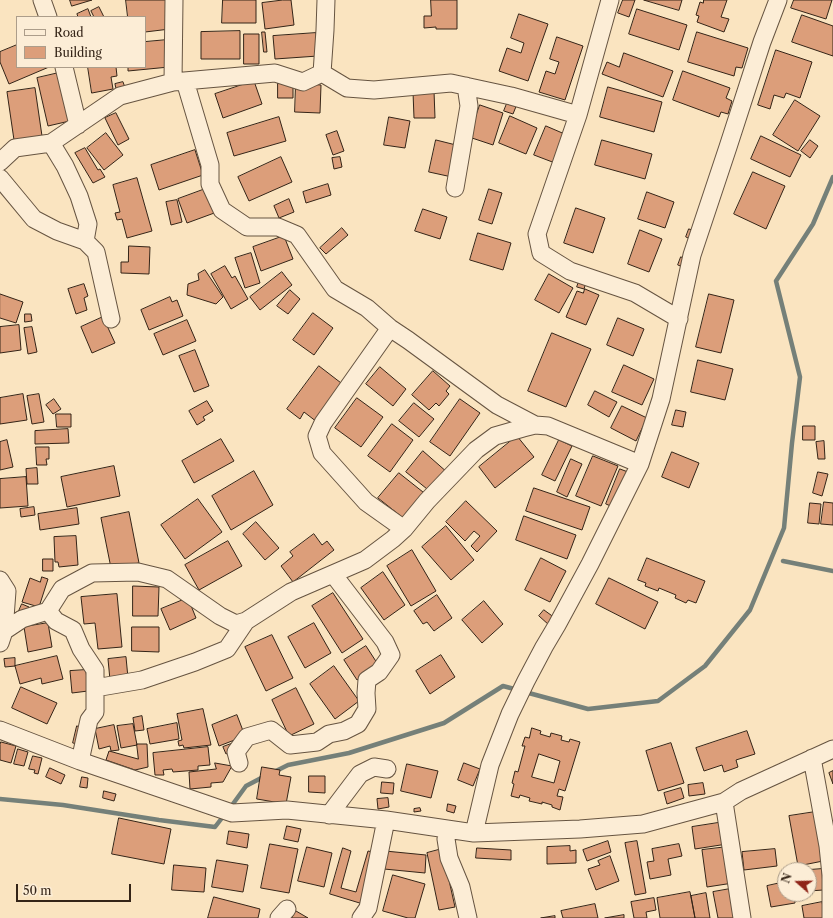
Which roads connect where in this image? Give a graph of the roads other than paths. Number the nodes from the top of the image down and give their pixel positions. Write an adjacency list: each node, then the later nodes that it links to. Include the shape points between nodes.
1 (42, 0): 6 (street)
2 (174, 0): 9 (street)
3 (326, 0): 8 (street)
4 (610, 0): 11 (street)
5 (778, 0): 19 (street, via 692,255)
6 (48, 16)
7 (64, 68): 12 (street)
8 (322, 73): 9 (street, via 303,82 275,73); 10 (street, via 347,88 374,90 451,83)
9 (179, 81): 12 (street, via 120,96); 20 (street, via 210,165 210,184 222,210 247,227 278,227 297,235 335,289 367,308)
10 (466, 86): 11 (street); 16 (street, via 469,106)
11 (578, 115): 19 (street, via 537,234 541,253 570,271 635,293)
12 (78, 125): 13 (street)
13 (51, 143): 14 (street, via 15,148); 17 (street, via 79,196 88,224)
14 (0, 162)
15 (0, 178): 17 (street, via 34,218)
16 (455, 188)
17 (85, 242): 18 (street, via 96,252)
18 (111, 319)
19 (679, 319): 22 (street, via 662,399)
20 (390, 328): 21 (street, via 497,405); 23 (street, via 323,423 317,436 322,453 366,502)
21 (535, 425): 22 (street, via 548,426); 23 (street, via 495,436 476,450)
22 (640, 464): 40 (street, via 510,714 490,765)
23 (404, 529): 24 (street, via 365,560)
24 (333, 574): 27 (street, via 291,592); 34 (street, via 385,642 391,656 379,672 367,680 367,709 358,724 344,731 328,734 317,742 290,745 271,730 247,737 236,752)
25 (0, 580): 28 (street, via 7,591)
26 (48, 612): 27 (street, via 62,589 92,573 138,572 167,579 220,616 236,624); 28 (street, via 22,619); 29 (street, via 56,621 73,630 81,649 95,670)
27 (246, 621): 29 (street, via 227,649 142,680)
28 (2, 637)
29 (95, 688): 33 (street, via 95,712 89,720)
30 (0, 730): 33 (street)
31 (833, 749): 32 (street)
32 (812, 758): 36 (street, via 741,791); 44 (street, via 828,846)
33 (80, 761): 37 (street, via 224,810 287,810)
34 (239, 763)
35 (387, 769): 37 (street, via 374,767 360,774)
36 (724, 802): 40 (street, via 643,824 580,829); 43 (street)
37 (329, 815): 38 (street)
38 (386, 820): 39 (street); 41 (street, via 368,908)
39 (448, 830): 40 (street); 42 (street, via 446,839 449,858 461,887)
40 (474, 832)
41 (361, 918)
42 (468, 918)
43 (742, 918)
44 (832, 918)

